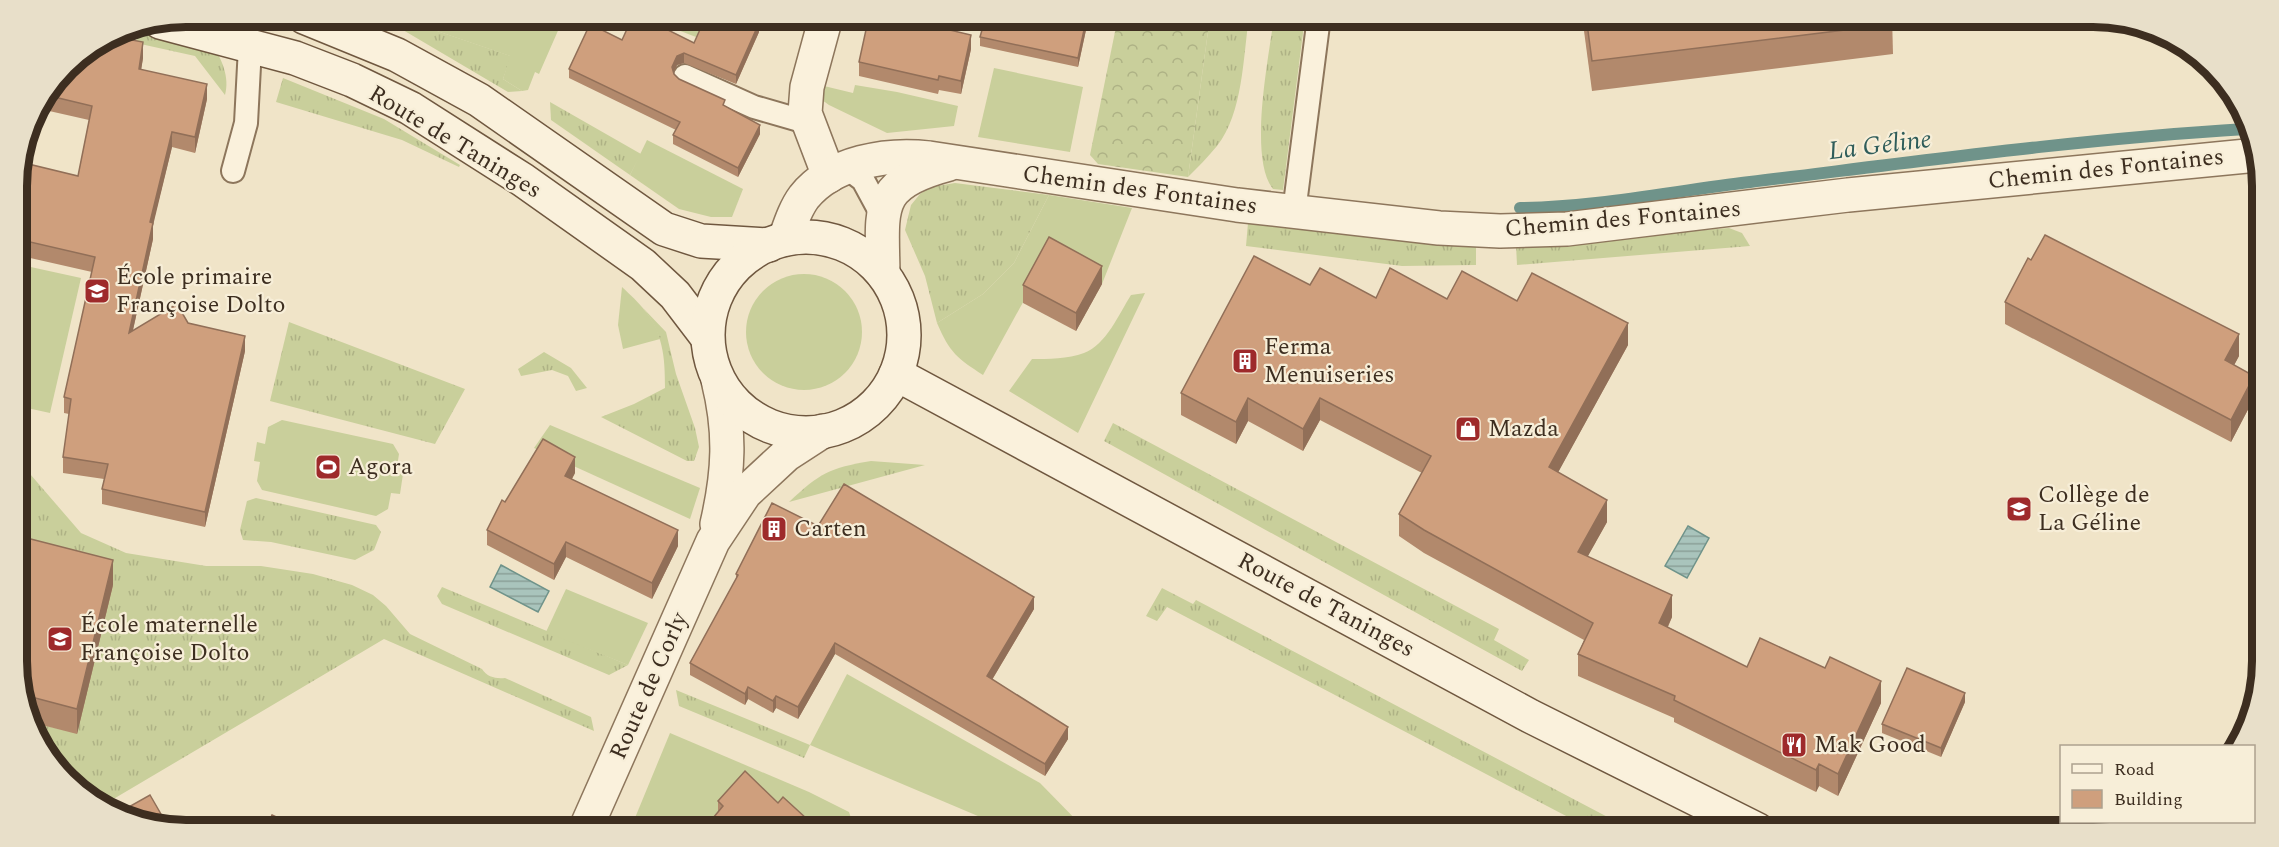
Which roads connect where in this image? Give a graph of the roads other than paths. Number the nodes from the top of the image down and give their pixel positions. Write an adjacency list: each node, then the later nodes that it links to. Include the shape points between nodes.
1 (178, 27): 5 (main road, Route de Taninges)
2 (330, 27): 14 (main road, Route de Taninges, via 397,55 479,100 664,229 701,241)
3 (823, 27): 7 (main road, via 807,87)
4 (1318, 27): 12 (lane)
5 (250, 47): 10 (lane, via 246,123); 16 (main road, Route de Taninges, via 326,69 439,126 643,265 675,295)
6 (685, 76): 7 (lane, via 753,107)
7 (806, 122): 11 (main road)
8 (2249, 156): 12 (main road, Chemin des Fontaines, via 1848,195 1567,229 1439,228)
9 (954, 162): 11 (main road, Chemin des Fontaines, via 900,157); 12 (main road, Chemin des Fontaines); 13 (main road, Chemin des Fontaines, via 900,185 887,200)
10 (233, 171)
11 (838, 172): 13 (lane, Chemin des Fontaines, via 863,180); 14 (main road, Chemin des Fontaines, via 816,184 801,201)
12 (1294, 212)
13 (883, 217): 15 (main road, Chemin des Fontaines)
14 (777, 242): 15 (main road, via 821,238 838,243 855,250); 16 (main road, via 743,259 723,281 711,308)
15 (883, 274): 17 (main road, via 902,317 904,334)
16 (707, 337): 18 (main road)
17 (896, 374): 19 (main road, via 882,396 856,419); 22 (main road, Route de Taninges, via 1530,716)
18 (718, 380): 19 (main road, via 740,408 762,423 788,431); 20 (main road, Route de Corly, via 728,461)
19 (823, 431): 20 (main road, Route de Corly, via 786,454 745,493)
20 (713, 541): 21 (main road, Route de Corly)
21 (589, 820)
22 (1738, 820)

